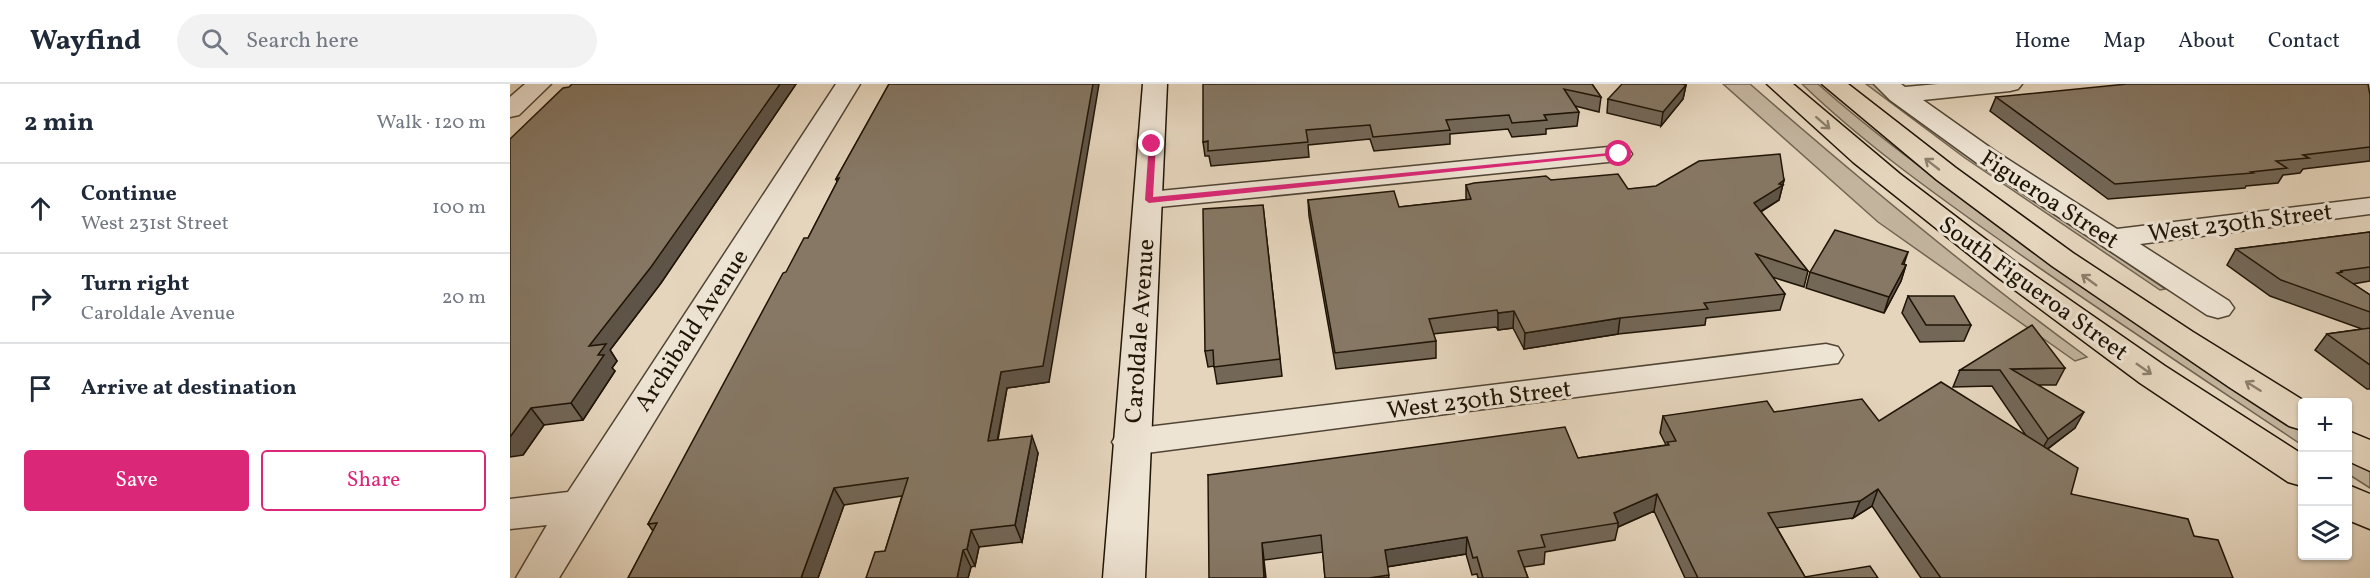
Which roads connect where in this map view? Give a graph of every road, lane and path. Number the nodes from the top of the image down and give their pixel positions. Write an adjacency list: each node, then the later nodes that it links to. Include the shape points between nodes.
1 (539, 84): 8 (street)
2 (848, 84): 21 (street, Archibald Avenue)
3 (1155, 84): 10 (street, Caroldale Avenue)
4 (1779, 84): 19 (main road, South Figueroa Street, one-way to 19, via 1911,198 2029,286 2149,372)
5 (1834, 84): 15 (main road, South Figueroa Street, one-way to 5, via 2098,286 1966,190)
6 (2010, 84): 7 (street)
7 (1892, 89): 12 (street, Figueroa Street, via 1986,158)
8 (510, 110)
9 (1619, 154): 10 (street)
10 (1149, 200): 16 (street, Caroldale Avenue)
11 (2370, 206): 12 (street, West 230th Street)
12 (2110, 239): 13 (street, Figueroa Street)
13 (2218, 308)
14 (1827, 355): 16 (street, West 230th Street)
15 (2298, 414)
16 (1131, 442): 25 (street, Caroldale Avenue)
17 (2352, 446): 18 (main road)
18 (2370, 457)
19 (2298, 469)
20 (2352, 503): 23 (main road)
21 (580, 506): 22 (street); 24 (street, Archibald Avenue)
22 (510, 514)
23 (2370, 514)
24 (537, 578)
25 (1124, 578)

